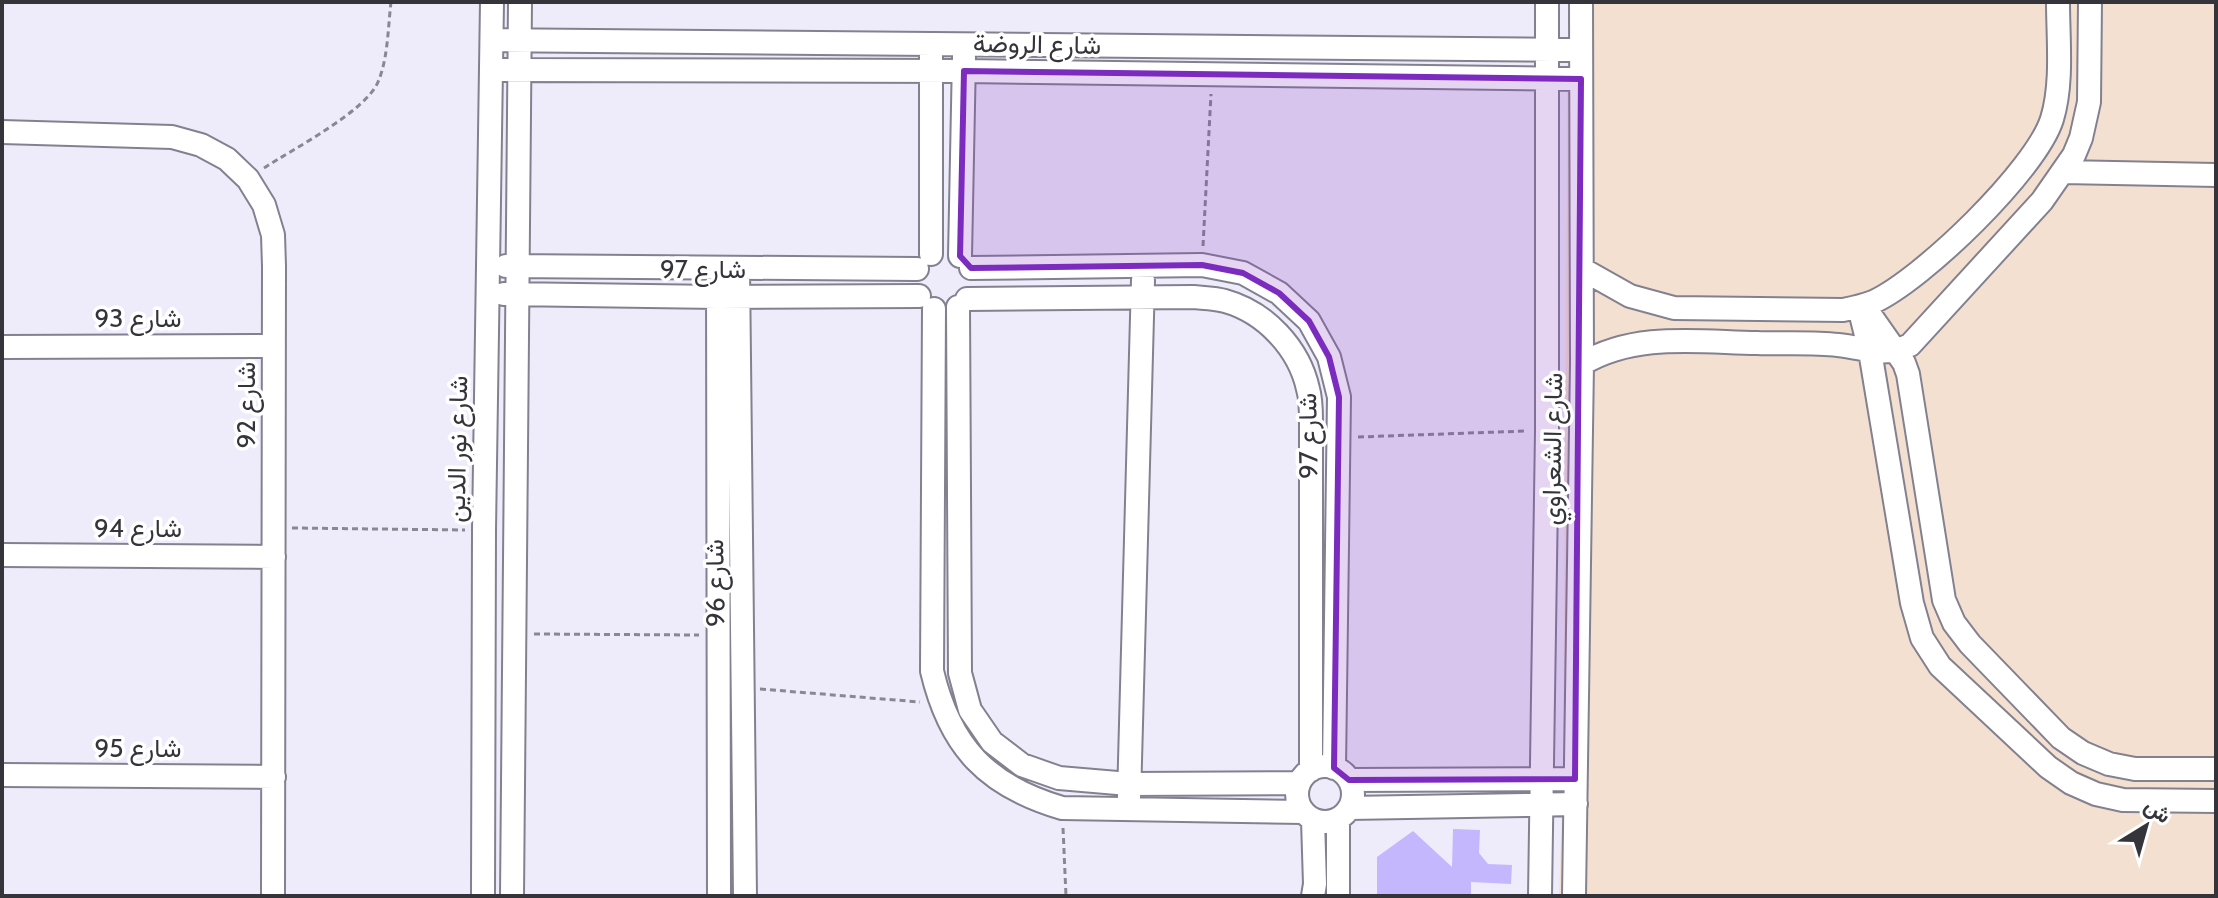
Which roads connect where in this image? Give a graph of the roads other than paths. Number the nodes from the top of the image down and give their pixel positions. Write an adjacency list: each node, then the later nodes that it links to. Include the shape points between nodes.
1 (492, 2): 7 (street, شارع نور الدين)
2 (520, 2): 8 (street)
3 (1547, 2): 11 (street, شارع الشعراوي)
4 (1581, 2): 12 (street, شارع الشعراوي)
5 (2058, 2): 35 (street, via 2052,119 2033,155 1934,259)
6 (2090, 2): 20 (street, via 2086,120)
7 (492, 40): 8 (street, شارع الروضة); 13 (street, شارع نور الدين)
8 (520, 40): 9 (street, شارع الروضة); 14 (street)
9 (931, 42): 10 (street, شارع الروضة); 15 (street)
10 (964, 43): 11 (street, شارع الروضة); 16 (street)
11 (1547, 50): 12 (street, شارع الروضة); 17 (street, شارع الشعراوي)
12 (1581, 50): 18 (street, شارع الشعراوي)
13 (492, 70): 14 (street, شارع الروضة); 24 (street, شارع نور الدين)
14 (520, 70): 15 (street, شارع الروضة); 26 (street)
15 (931, 71): 16 (street, شارع الروضة); 22 (street)
16 (964, 71): 17 (street, شارع الروضة); 23 (street)
17 (1547, 79): 18 (street, شارع الروضة); 48 (street, شارع الشعراوي)
18 (1581, 79): 28 (street, شارع الشعراوي)
19 (2, 132): 36 (street, شارع 92, via 172,137 227,159 264,205 273,235)
20 (2063, 172): 21 (street); 39 (street, via 1918,338)
21 (2216, 175)
22 (924, 262): 23 (street, via 946,252); 27 (street, شارع 97); 33 (street, via 915,283)
23 (965, 262): 25 (street, شارع 97); 34 (street, via 973,284)
24 (488, 265): 26 (street, شارع 97); 29 (street, شارع نور الدين)
25 (1143, 265): 31 (street); 44 (street, شارع 97, via 1202,265 1243,273 1279,293 1309,321 1329,357 1339,397)
26 (518, 266): 27 (street, شارع 97); 30 (street)
27 (728, 269): 32 (street, شارع 96)
28 (1582, 269): 35 (street, via 1630,296 1674,308); 40 (street, شارع الشعراوي)
29 (487, 294): 30 (street, شارع 97); 58 (street, شارع نور الدين)
30 (518, 294): 32 (street, شارع 97); 59 (street)
31 (1143, 296): 34 (street, شارع 97); 47 (street, شارع 97, via 1225,301 1254,314 1288,346 1308,389); 50 (street)
32 (728, 297): 33 (street, شارع 97); 60 (street, شارع 96); 61 (street, شارع 96, via 745,688)
33 (926, 302): 34 (street, via 946,310); 54 (street, via 932,671 940,703 954,734 1000,783 1062,808)
34 (963, 303): 50 (street, via 960,673 970,710 992,742 1022,765 1059,778)
35 (1861, 306): 38 (street); 39 (street)
36 (274, 346): 37 (street, شارع 93); 42 (street, شارع 92)
37 (2, 347)
38 (1870, 351): 39 (street); 40 (street, via 1837,345 1650,341 1612,349); 51 (street, via 1912,603 1922,638 1940,666 2071,783 2123,800)
39 (1895, 352): 43 (street, via 1908,374 1944,600 1970,644 2061,738 2083,753 2135,769)
40 (1582, 364): 49 (street, شارع الشعراوي)
41 (2, 555): 42 (street, شارع 94)
42 (274, 557): 46 (street, شارع 92)
43 (2216, 769)
44 (1341, 774): 47 (street, via 1326,766); 48 (street); 55 (street, via 1352,789)
45 (2, 775): 46 (street, شارع 95)
46 (274, 777): 57 (street, شارع 92)
47 (1305, 777): 50 (street); 56 (street, via 1297,798)
48 (1542, 779): 49 (street); 53 (street, شارع الشعراوي)
49 (1575, 779): 52 (street, شارع الشعراوي)
50 (1129, 784): 54 (street)
51 (2216, 801)
52 (1576, 804): 53 (street); 65 (street, شارع الشعراوي)
53 (1541, 805): 55 (street); 64 (street, شارع الشعراوي)
54 (1129, 811): 56 (street)
55 (1344, 814): 56 (street, via 1326,822); 63 (street)
56 (1308, 816): 62 (street)
57 (273, 896)
58 (483, 896)
59 (512, 896)
60 (719, 896)
61 (745, 896)
62 (1313, 896)
63 (1338, 896)
64 (1540, 896)
65 (1574, 896)

